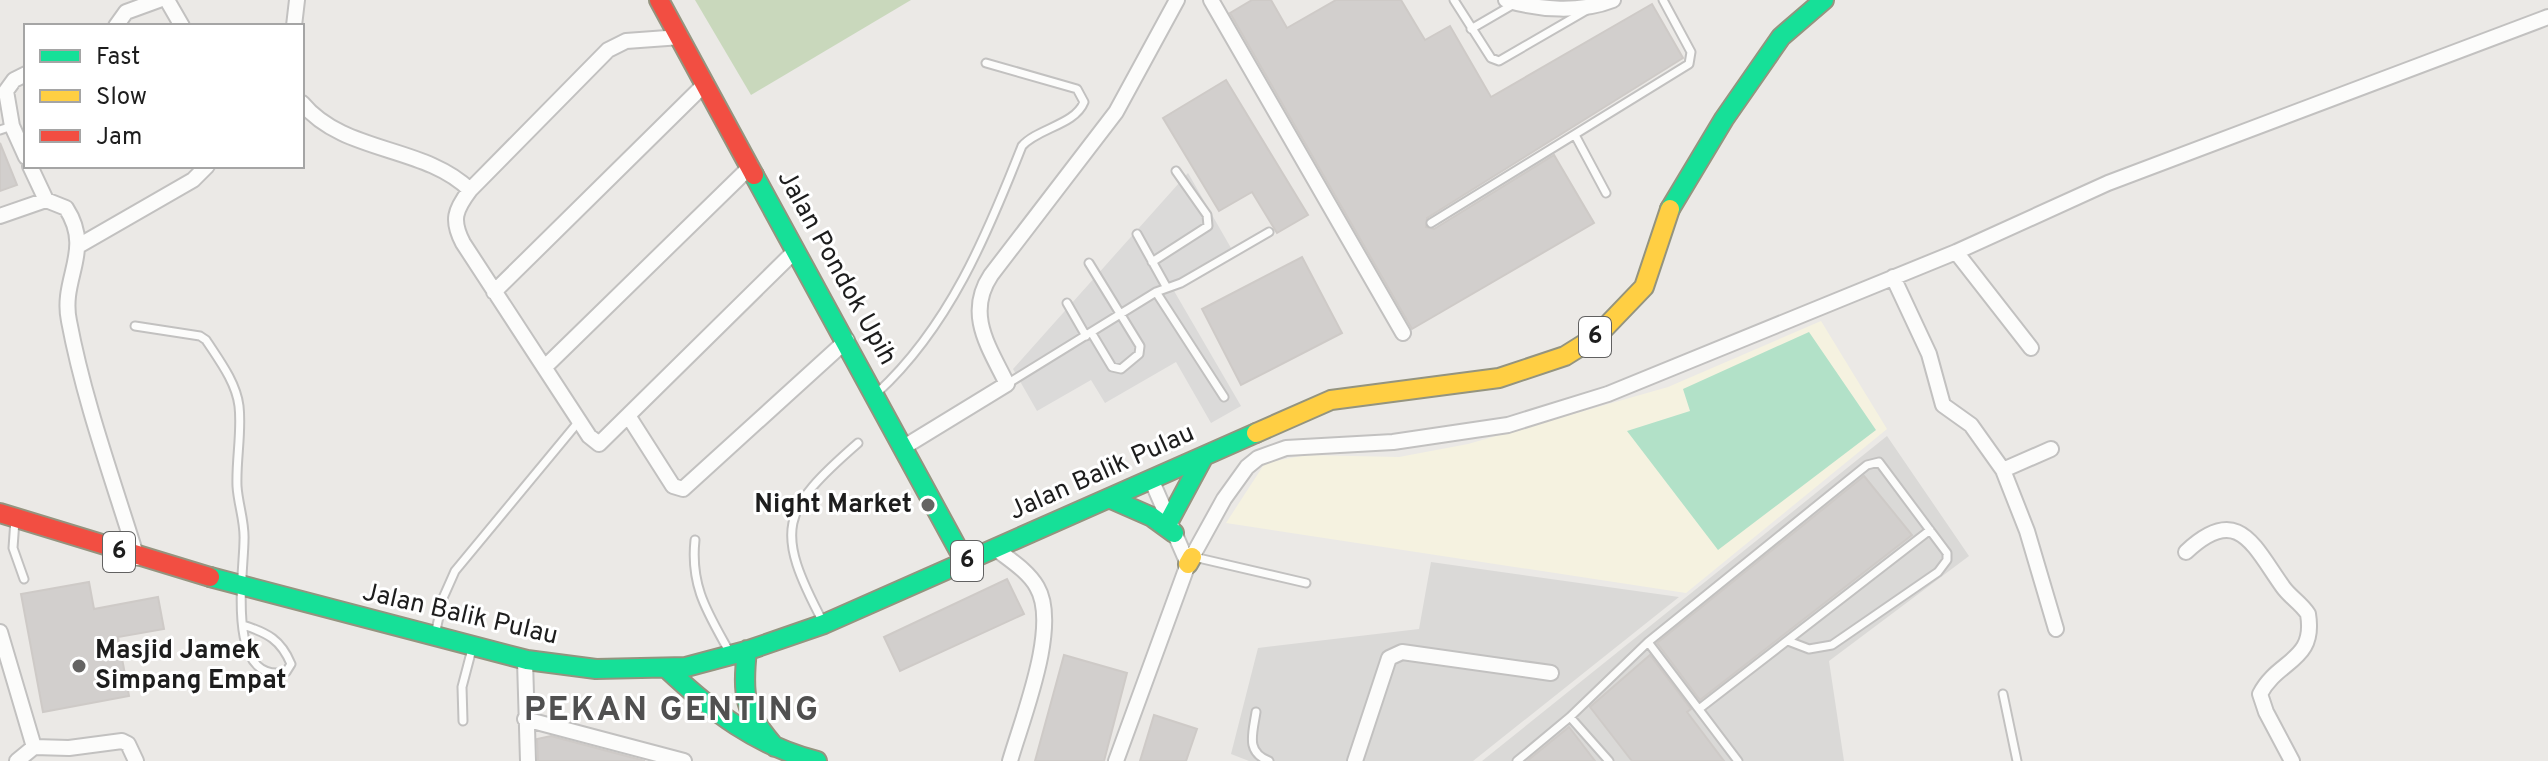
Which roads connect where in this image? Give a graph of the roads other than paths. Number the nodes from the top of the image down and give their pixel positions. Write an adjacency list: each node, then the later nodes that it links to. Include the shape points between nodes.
1 (159, 0): 14 (street, via 126,12)
2 (167, 0): 15 (street)
3 (297, 0): 16 (street)
4 (659, 0): 18 (main road, Jalan Pondok Upih)
5 (1177, 0): 54 (street, via 1116,112 978,299 980,320)
6 (1211, 0): 49 (street)
7 (1454, 0): 17 (lane)
8 (1613, 0): 12 (street)
9 (1663, 0): 24 (lane, via 1691,52 1689,64)
10 (1824, 0): 62 (main road, Jalan Balik Pulau / 6, via 1781,37 1724,119 1670,208 1644,287 1597,336 1565,356 1499,378 1331,400)
11 (1511, 2): 12 (street); 17 (lane)
12 (1589, 9): 17 (lane, via 1503,61 1491,58)
13 (2548, 17): 39 (street, via 2108,183)
14 (117, 24)
15 (181, 24)
16 (294, 24)
17 (1471, 29)
18 (681, 37): 21 (main road, Jalan Pondok Upih); 30 (street, via 626,41 608,50)
19 (986, 63): 55 (lane, via 1077,89 1084,102 1077,113 1022,146 982,243 951,299 912,357)
20 (24, 75): 23 (street, via 6,91)
21 (706, 83): 26 (main road, Jalan Pondok Upih); 44 (street)
22 (304, 105): 30 (street, via 337,131 445,171)
23 (6, 128): 25 (street)
24 (1575, 135): 31 (lane); 34 (lane)
25 (24, 154)
26 (751, 166): 38 (main road, Jalan Pondok Upih); 53 (street)
27 (31, 168): 32 (street)
28 (205, 168): 37 (street)
29 (1176, 171): 40 (lane, via 1207,215 1208,226)
30 (470, 190): 44 (street, via 455,213 456,229)
31 (1606, 193)
32 (46, 200): 33 (street); 37 (street, via 66,208)
33 (0, 216)
34 (1431, 223)
35 (1269, 232): 43 (lane)
36 (1137, 234): 40 (lane)
37 (80, 245): 72 (street, via 67,296 68,318)
38 (796, 250): 51 (main road, Jalan Pondok Upih); 57 (street)
39 (1956, 252): 42 (street); 52 (street)
40 (1152, 262): 43 (lane)
41 (1089, 263): 47 (lane)
42 (1893, 277): 63 (street, via 1929,354 1943,405 1971,425); 73 (street, via 1608,394 1508,425 1393,442 1286,448 1258,458 1224,499)
43 (1167, 288): 45 (lane)
44 (494, 292): 53 (street)
45 (1156, 292): 47 (lane); 56 (lane)
46 (1067, 303): 50 (lane)
47 (1121, 314): 50 (lane); 50 (lane, via 1141,350 1121,369 1109,364)
48 (135, 326): 77 (lane, via 200,336 235,389 244,542)
49 (1403, 333)
50 (1088, 334): 54 (lane)
51 (847, 340): 55 (main road, Jalan Pondok Upih); 57 (street, via 683,489 673,486)
52 (2031, 348)
53 (546, 366): 58 (street)
54 (1007, 384): 60 (street)
55 (876, 394): 60 (main road, Jalan Pondok Upih)
56 (1224, 397)
57 (629, 417): 58 (street, via 599,444)
58 (580, 420): 82 (lane, via 455,571)
59 (858, 443): 78 (lane, via 805,492 793,513 795,567)
60 (904, 447): 74 (main road, Jalan Pondok Upih)
61 (2051, 449): 63 (street)
62 (1204, 456): 64 (main road, Jalan Balik Pulau / 6); 67 (main road)
63 (2003, 470): 80 (street)
64 (1151, 479): 65 (main road, Jalan Balik Pulau / 6); 67 (street)
65 (1111, 499): 67 (main road); 70 (main road, Jalan Balik Pulau / 6)
66 (7, 516): 72 (main road, Jalan Balik Pulau / 6); 75 (lane)
67 (1172, 527): 73 (street)
68 (1930, 530): 83 (lane); 83 (lane, via 1947,553 1938,572 1832,645 1809,649); 84 (lane, via 1879,462 1872,463)
69 (695, 540): 86 (lane, via 696,585)
70 (996, 549): 74 (main road, Jalan Balik Pulau / 6); 103 (street, via 1037,587 1044,617 1041,651)
71 (2186, 552): 111 (street, via 2222,529 2248,537 2308,614 2310,638 2303,650 2260,694)
72 (137, 558): 77 (main road, Jalan Balik Pulau / 6)
73 (1190, 560): 76 (lane); 104 (street)
74 (965, 562): 78 (main road, Jalan Balik Pulau / 6)
75 (24, 579)
76 (1306, 583)
77 (239, 587): 79 (lane); 82 (main road, Jalan Balik Pulau / 6)
78 (824, 624): 86 (main road, Jalan Balik Pulau / 6)
79 (243, 625): 79 (lane, via 279,642 291,664 286,672 256,666)
80 (2056, 629)
81 (0, 632): 96 (street)
82 (435, 637): 85 (main road, Jalan Balik Pulau / 6)
83 (1788, 641): 91 (lane)
84 (1648, 642): 91 (lane); 93 (lane)
85 (473, 647): 87 (main road, Jalan Balik Pulau / 6); 95 (lane, via 462,687)
86 (739, 653): 88 (main road, Jalan Balik Pulau / 6); 97 (main road, via 747,712)
87 (525, 661): 88 (main road, Jalan Balik Pulau / 6, via 576,668); 94 (street)
88 (667, 669): 97 (main road, via 729,726)
89 (1551, 673): 106 (street, via 1395,655 1389,658)
90 (2003, 694): 110 (lane)
91 (1699, 709): 109 (lane)
92 (1256, 712): 105 (lane, via 1253,748)
93 (1570, 717): 107 (lane); 108 (lane)
94 (525, 719): 100 (street); 101 (street)
95 (463, 721)
96 (34, 747): 98 (street); 99 (street, via 122,741)
97 (781, 753): 102 (main road)
98 (17, 761)
99 (136, 761)
100 (528, 761)
101 (684, 761)
102 (817, 761)
103 (1010, 761)
104 (1116, 761)
105 (1269, 761)
106 (1355, 761)
107 (1517, 761)
108 (1609, 761)
109 (1738, 761)
110 (2017, 761)
111 (2292, 761)

